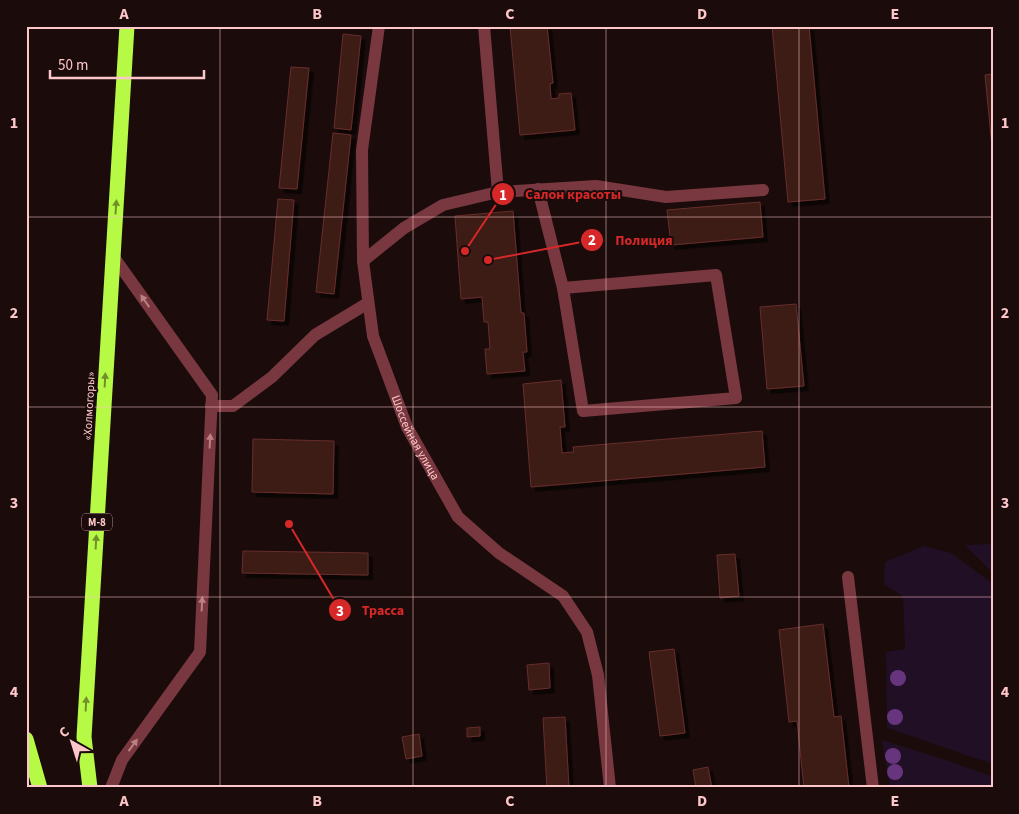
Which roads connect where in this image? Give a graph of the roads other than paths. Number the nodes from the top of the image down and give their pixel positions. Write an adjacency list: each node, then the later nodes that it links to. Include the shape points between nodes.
1 (127, 26): 7 (highway, «Холмогоры» / М-8, one-way to 1)
2 (379, 26): 8 (street, Шоссейная улица, via 362,150)
3 (484, 26): 6 (street)
4 (538, 189): 5 (street, via 596,186 666,197); 6 (street); 9 (street)
5 (763, 190)
6 (498, 192): 8 (street, via 443,205 404,228)
7 (112, 256): 11 (street, one-way to 7, via 212,395); 15 (highway, «Холмогоры» / М-8, one-way to 7, via 84,737)
8 (363, 261): 10 (street, Шоссейная улица)
9 (563, 288): 9 (street, via 716,275 736,398 583,411)
10 (368, 303): 11 (street, via 315,335 272,377 232,406); 17 (street, Шоссейная улица, via 373,336 407,426 458,517 499,552 563,596 587,632 598,675)
11 (211, 406): 16 (street, one-way to 11, via 122,760 200,652)
12 (848, 577): 18 (street)
13 (26, 740): 14 (highway)
14 (40, 788)
15 (90, 788)
16 (111, 788)
17 (610, 788)
18 (873, 788)

